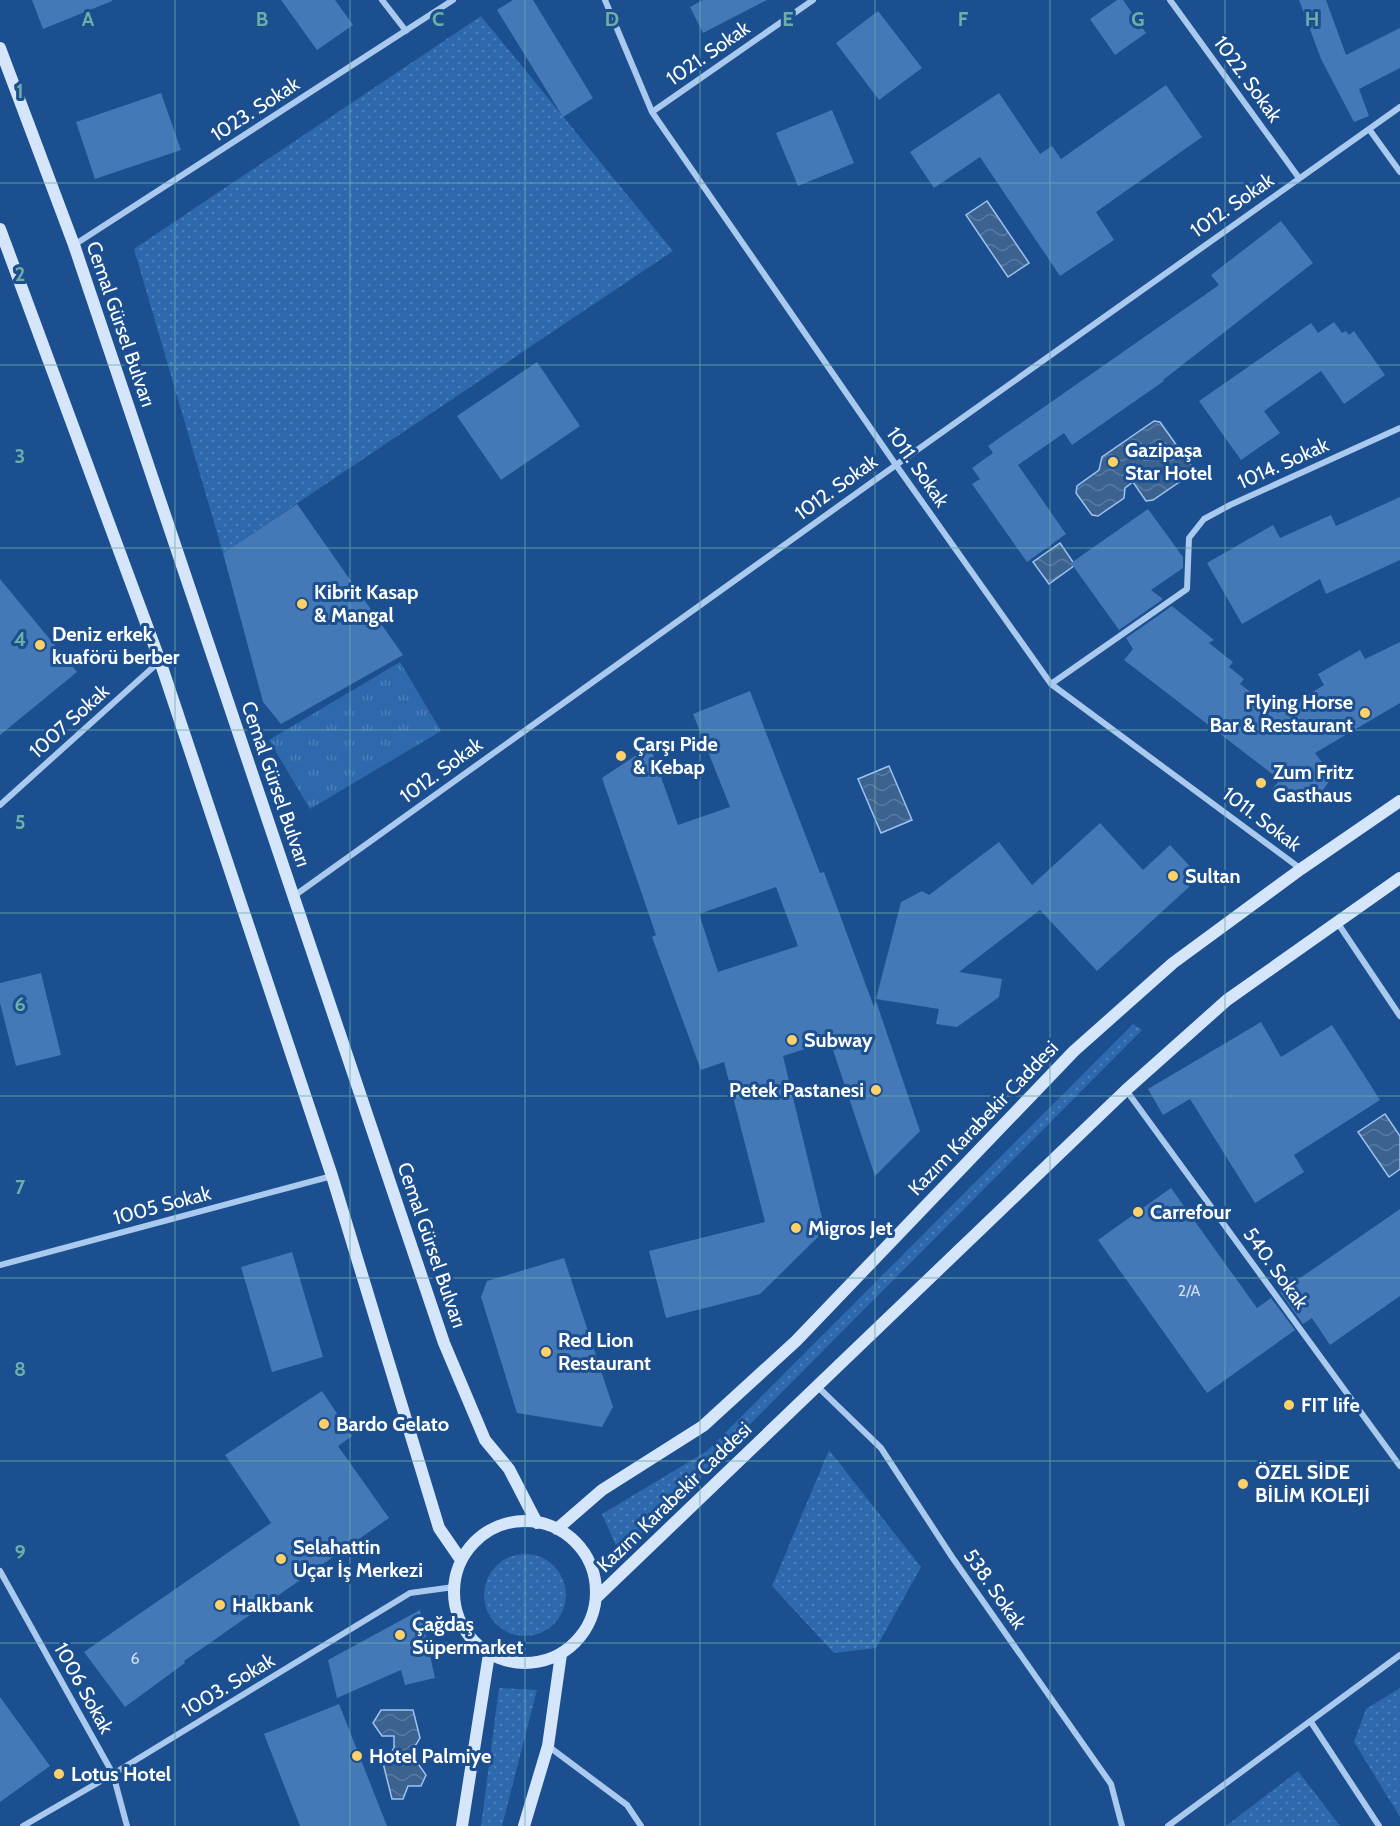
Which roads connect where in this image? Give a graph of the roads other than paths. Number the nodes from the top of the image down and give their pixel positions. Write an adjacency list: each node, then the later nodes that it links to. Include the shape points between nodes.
1 (382, 0): 6 (street)
2 (453, 0): 6 (street, 1023. Sokak)
3 (605, 0): 9 (street, 1011. Sokak)
4 (813, 0): 9 (street, 1021. Sokak)
5 (1170, 0): 12 (street, 1022. Sokak)
6 (406, 31): 14 (street, 1023. Sokak)
7 (0, 48): 14 (main road, Cemal Gürsel Bulvarı)
8 (1400, 107): 10 (street, 1012. Sokak)
9 (652, 112): 16 (street, 1011. Sokak)
10 (1369, 129): 11 (street); 12 (street, 1012. Sokak)
11 (1400, 172)
12 (1299, 178): 16 (street, 1012. Sokak)
13 (0, 229): 17 (main road)
14 (74, 245): 23 (main road, Cemal Gürsel Bulvarı)
15 (1400, 428): 18 (street, 1014. Sokak, via 1204,519 1190,538 1187,589)
16 (896, 465): 18 (street, 1011. Sokak); 23 (street, 1012. Sokak)
17 (160, 661): 20 (street, 1007 Sokak); 27 (main road)
18 (1051, 684): 21 (street, 1011. Sokak)
19 (1400, 801): 21 (main road, Kazım Karabekir Caddesi)
20 (0, 805)
21 (1301, 869): 32 (main road, Kazım Karabekir Caddesi, via 1173,963 1074,1051 796,1341 703,1426 602,1490)
22 (1400, 878): 24 (main road, Kazım Karabekir Caddesi)
23 (294, 897): 31 (main road, Cemal Gürsel Bulvarı, via 444,1343 485,1440 509,1469)
24 (1337, 922): 25 (street); 26 (main road, Kazım Karabekir Caddesi, via 1227,1000)
25 (1400, 1016)
26 (1126, 1090): 29 (main road, Kazım Karabekir Caddesi); 30 (street, 540. Sokak)
27 (332, 1176): 28 (street, 1005 Sokak); 33 (main road, via 439,1528)
28 (0, 1265)
29 (818, 1387): 36 (main road, Kazım Karabekir Caddesi); 48 (street, 538. Sokak, via 881,1448 1111,1784)
30 (1400, 1466)
31 (537, 1522): 32 (main road); 33 (main road, via 499,1526 483,1535)
32 (557, 1529): 36 (main road, via 570,1537 589,1560)
33 (461, 1560): 35 (main road)
34 (0, 1571): 42 (street, 1006 Sokak)
35 (454, 1587): 37 (main road, via 461,1624 472,1641); 42 (street, 1003. Sokak, via 410,1593)
36 (596, 1598): 38 (main road, via 585,1631)
37 (489, 1654): 38 (main road, via 528,1664); 45 (main road)
38 (561, 1654): 41 (main road)
39 (1400, 1655): 40 (street)
40 (1311, 1722): 49 (street); 50 (street)
41 (548, 1746): 46 (main road); 47 (street, via 627,1805)
42 (113, 1774): 43 (street, 1003. Sokak); 44 (street, 1006 Sokak)
43 (24, 1826)
44 (127, 1826)
45 (462, 1826)
46 (524, 1826)
47 (641, 1826)
48 (1122, 1826)
49 (1168, 1826)
50 (1379, 1826)

